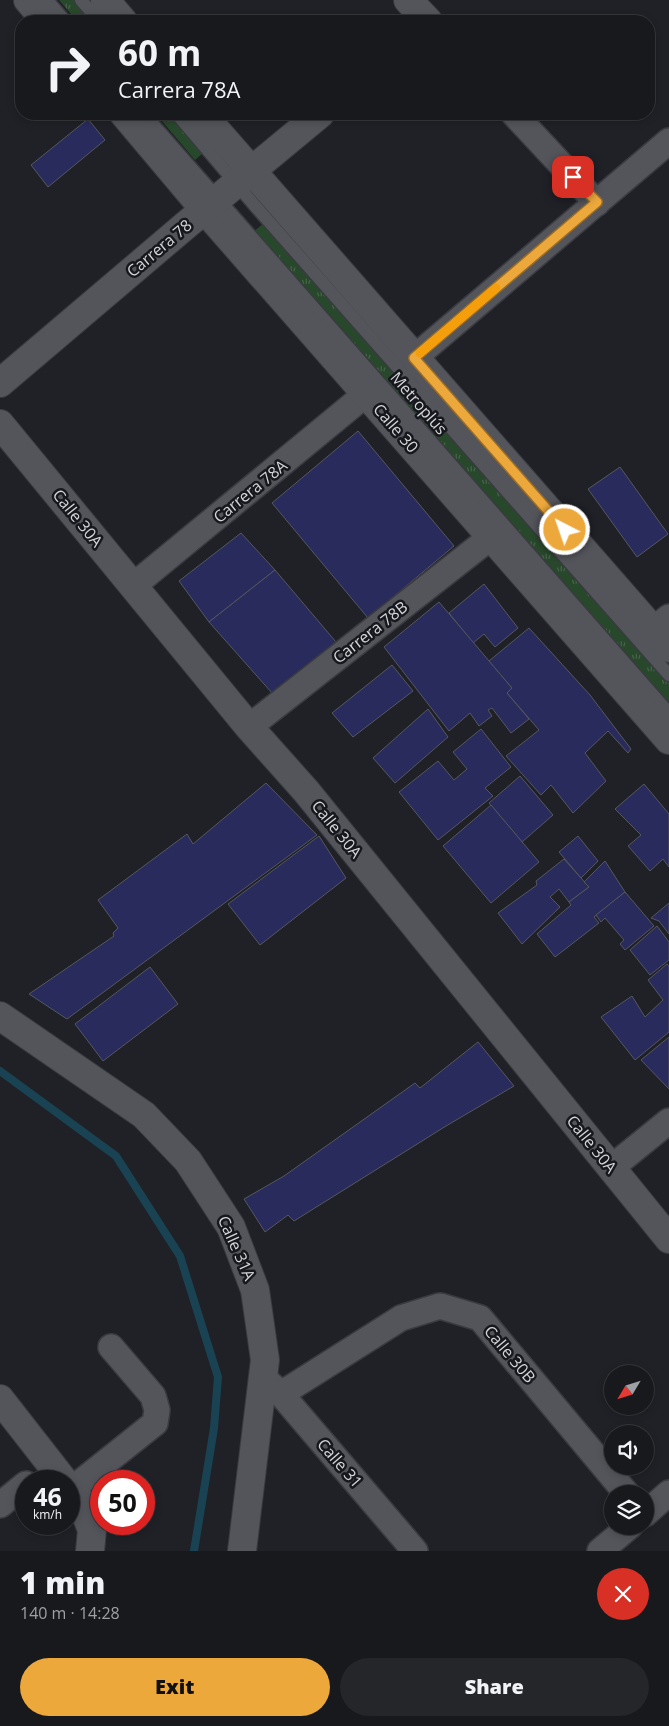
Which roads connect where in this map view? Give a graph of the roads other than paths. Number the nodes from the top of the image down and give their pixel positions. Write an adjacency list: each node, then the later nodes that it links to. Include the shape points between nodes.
1 (28, 0): 6 (main road)
2 (47, 0): 7 (lane)
3 (81, 0): 8 (lane)
4 (105, 0): 9 (main road)
5 (408, 0): 10 (main road)
6 (41, 15)
7 (61, 15)
8 (94, 15)
9 (118, 15)
10 (422, 15)
11 (132, 120): 18 (main road, Calle 30)
12 (151, 120): 18 (lane, Metroplús)
13 (181, 120): 18 (lane, Metroplús)
14 (204, 120): 18 (main road, Calle 30)
15 (313, 120): 18 (main road, Carrera 78)
16 (520, 120): 19 (street)
17 (669, 141): 19 (street)
18 (227, 190): 20 (main road, Calle 30); 21 (main road, Carrera 78); 22 (main road, Calle 30); 27 (lane, Metroplús); 28 (lane, Metroplús)
19 (597, 202): 20 (street)
20 (414, 358): 26 (main road, Calle 30)
21 (0, 383)
22 (366, 394): 24 (main road, Calle 30); 25 (street, Carrera 78A)
23 (0, 424): 25 (main road, Calle 30A)
24 (491, 537): 29 (street, Carrera 78B); 30 (main road, Calle 30)
25 (133, 586): 29 (main road, Calle 30A)
26 (664, 632)
27 (669, 675)
28 (669, 713)
29 (249, 727): 33 (main road, Calle 30A, via 306,791)
30 (669, 740)
31 (0, 1016): 36 (main road, Calle 31A, via 144,1115 188,1161 231,1227 255,1290)
32 (669, 1121): 33 (street)
33 (611, 1168): 34 (main road, Calle 30A)
34 (669, 1239)
35 (111, 1346): 39 (street, via 153,1396 157,1410 155,1423)
36 (272, 1386): 40 (street, Calle 30B, via 402,1318 440,1306 480,1318); 48 (main road, Calle 31A); 49 (street, Calle 31)
37 (0, 1398): 38 (main road)
38 (56, 1470)
39 (80, 1471)
40 (619, 1485)
41 (15, 1493): 44 (street)
42 (669, 1494): 45 (street)
43 (80, 1500): 47 (main road, via 92,1530)
44 (0, 1505)
45 (654, 1506)
46 (619, 1535): 50 (street)
47 (90, 1551)
48 (242, 1551)
49 (415, 1551)
50 (600, 1551)

